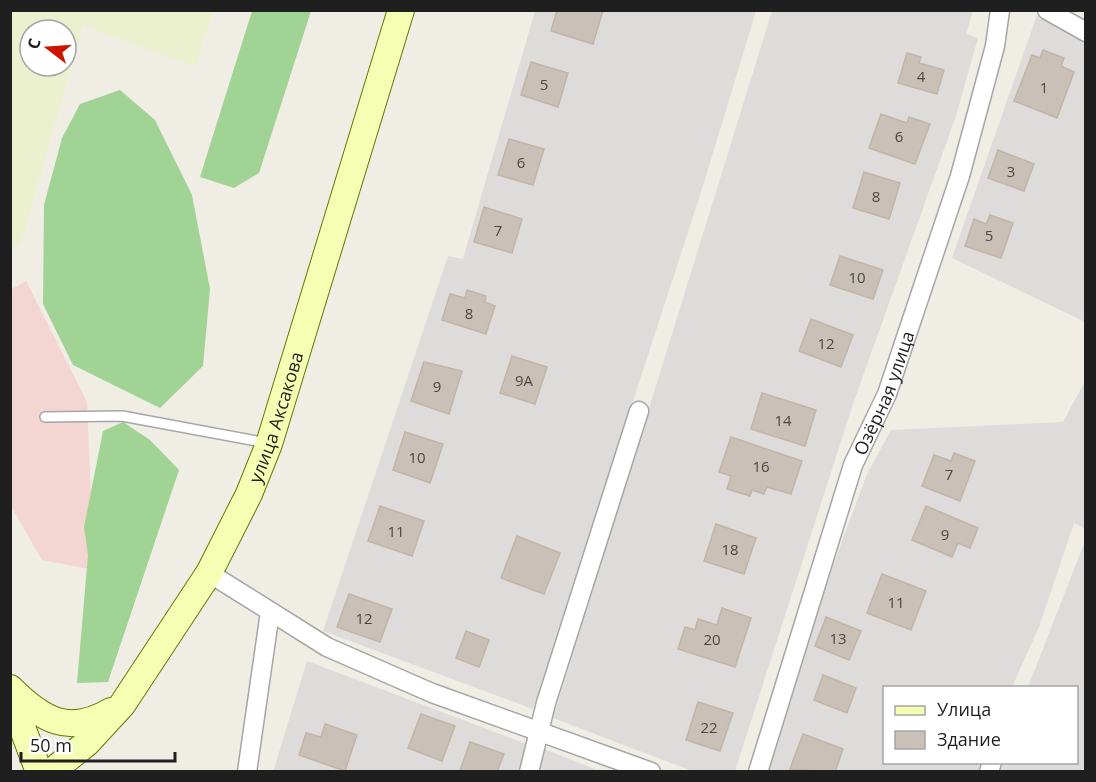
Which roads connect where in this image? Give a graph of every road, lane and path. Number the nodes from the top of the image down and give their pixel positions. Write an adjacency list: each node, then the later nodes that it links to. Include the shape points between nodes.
1 (401, 10): 7 (street, улица Аксакова)
2 (1000, 10): 20 (street, Озёрная улица, via 995,46 960,176 887,394 853,465)
3 (1047, 10): 4 (street)
4 (1086, 32)
5 (639, 411): 13 (street)
6 (45, 417): 7 (lane, via 123,416)
7 (269, 444): 8 (street, улица Аксакова, via 249,495)
8 (209, 573): 9 (street); 12 (street, улица Аксакова)
9 (270, 612): 13 (street, via 337,652 432,693); 17 (street)
10 (10, 688): 12 (street, via 26,703 61,723 80,725)
11 (10, 695): 14 (street)
12 (122, 705): 15 (street, улица Аксакова, via 87,743); 16 (street)
13 (539, 731): 18 (street); 19 (street)
14 (39, 771)
15 (51, 771)
16 (83, 771)
17 (247, 771)
18 (529, 771)
19 (651, 771)
20 (758, 771)

